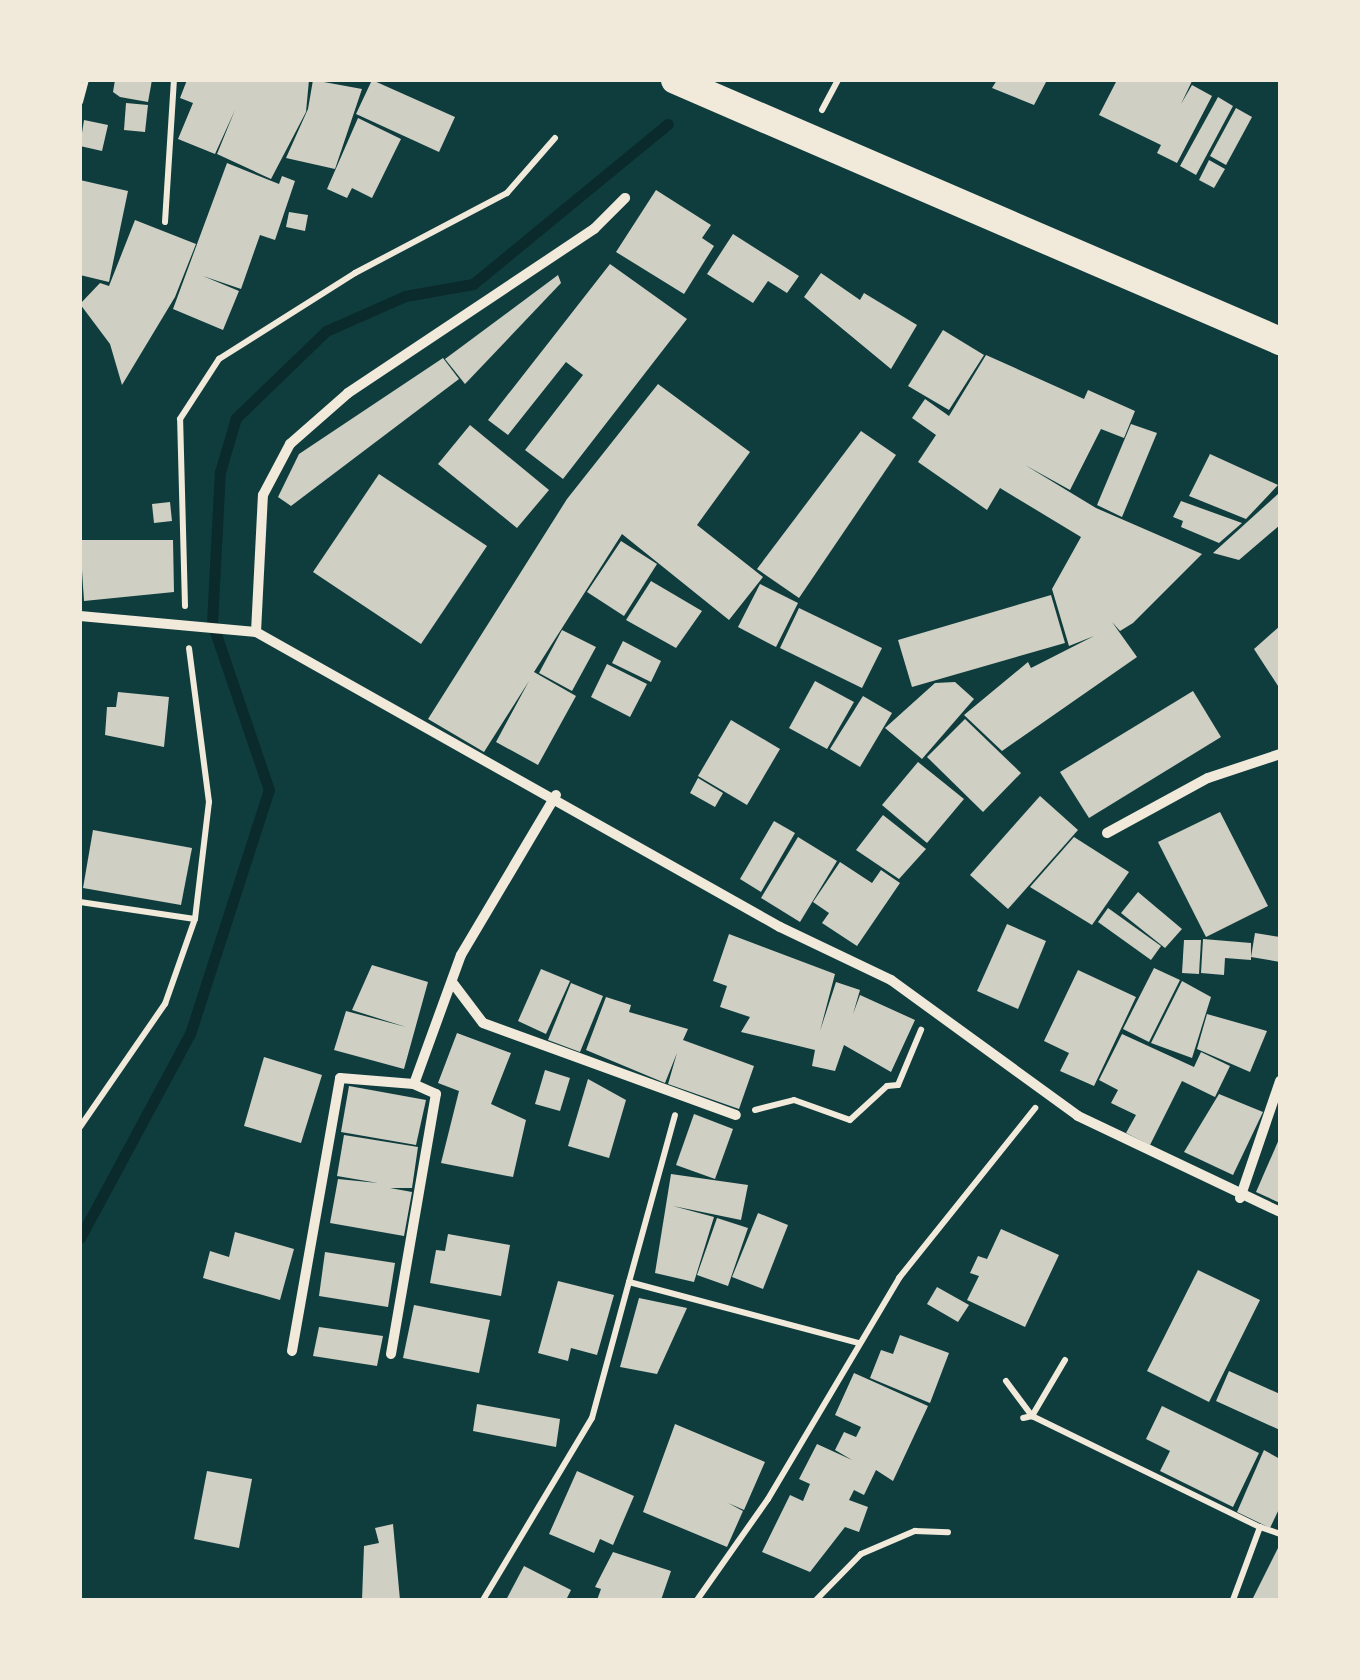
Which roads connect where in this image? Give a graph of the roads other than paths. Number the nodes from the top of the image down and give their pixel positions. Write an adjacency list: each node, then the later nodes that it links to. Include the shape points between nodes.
1 (675, 80): 3 (highway)
2 (625, 198): 5 (street, via 594,229 348,393 290,444 263,496)
3 (1280, 340)
4 (80, 616): 5 (street)
5 (256, 632): 7 (street)
6 (1280, 754): 8 (street, via 1208,778)
7 (556, 796): 9 (street, via 461,955); 13 (street, via 780,927 891,980 1044,1095)
8 (1107, 834)
9 (452, 982): 11 (street); 12 (street, via 483,1023)
10 (1280, 1081): 13 (street)
11 (414, 1084): 15 (street, via 340,1078); 16 (street, via 436,1094)
12 (733, 1114)
13 (1240, 1198): 14 (street)
14 (1280, 1212)
15 (292, 1351)
16 (391, 1354)

